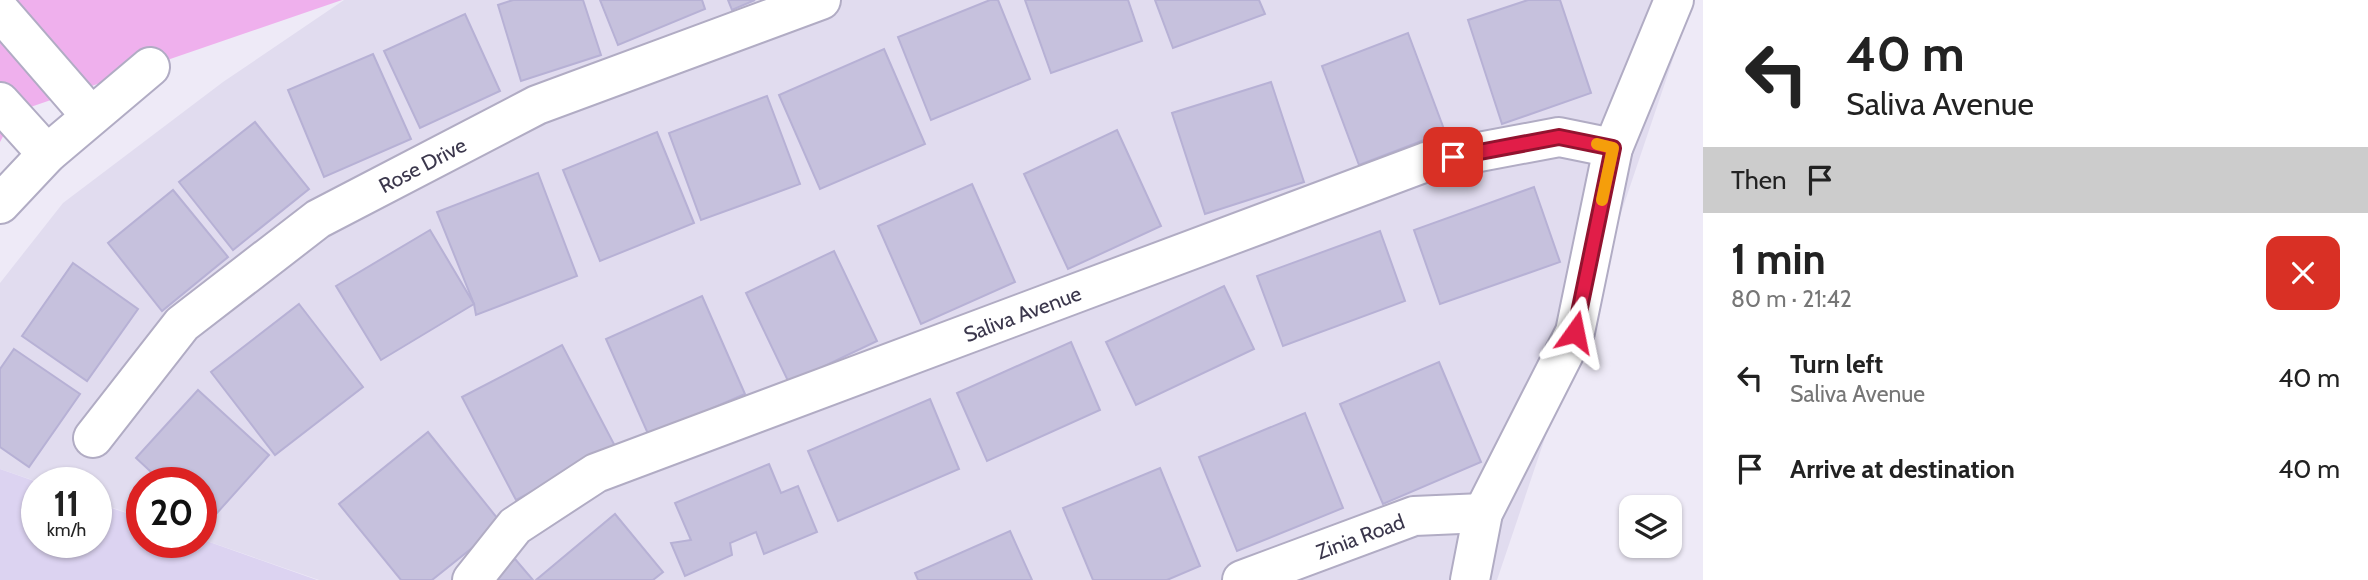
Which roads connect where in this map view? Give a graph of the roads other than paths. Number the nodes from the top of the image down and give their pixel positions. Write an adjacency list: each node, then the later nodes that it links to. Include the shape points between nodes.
1 (821, 0): 10 (lane, Rose Drive, via 537,105 318,219 182,324)
2 (1674, 0): 7 (lane)
3 (0, 11): 6 (lane)
4 (150, 67): 6 (lane)
5 (0, 102): 8 (lane)
6 (91, 116): 8 (lane)
7 (1613, 148): 11 (lane, via 1575,332); 12 (lane, Saliva Avenue, via 1559,137 1426,162 596,473 514,526)
8 (47, 154): 9 (lane)
9 (0, 204)
10 (93, 438)
11 (1483, 513): 13 (lane, Zinia Road, via 1414,516); 14 (lane)
12 (472, 580)
13 (1242, 580)
14 (1470, 580)

